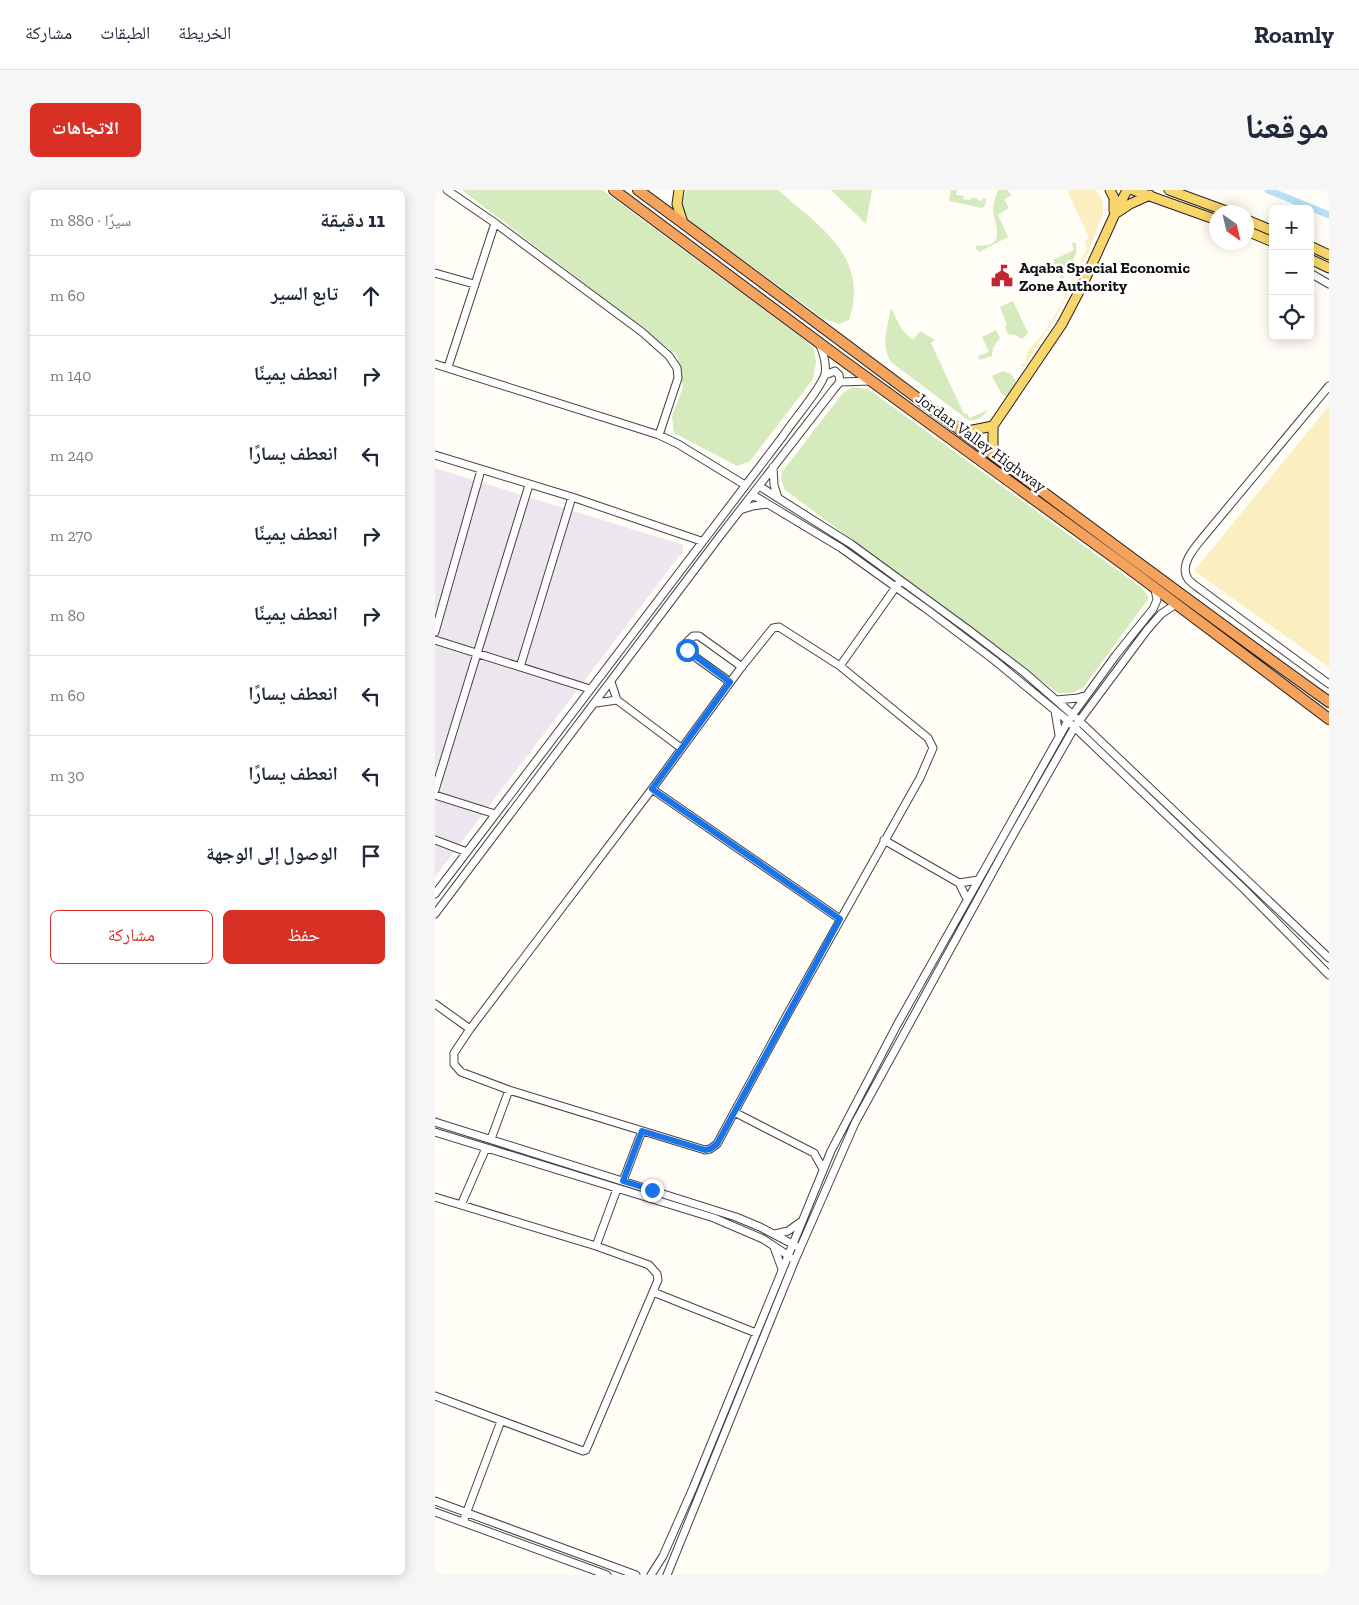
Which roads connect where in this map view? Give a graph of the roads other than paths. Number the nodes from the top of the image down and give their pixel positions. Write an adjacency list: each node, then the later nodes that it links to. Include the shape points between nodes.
1 (447, 190): 13 (street)
2 (615, 190): 27 (highway, Jordan Valley Highway)
3 (638, 190): 15 (highway, Jordan Valley Highway)
4 (679, 190): 15 (main road, via 677,204)
5 (1110, 190): 11 (main road, via 1115,198)
6 (1127, 190): 11 (main road)
7 (1133, 190): 9 (main road)
8 (1169, 190): 10 (main road)
9 (1150, 195): 11 (main road); 12 (main road)
10 (1210, 205)
11 (1114, 216): 36 (main road, via 1062,324)
12 (1209, 217)
13 (495, 223): 25 (street); 38 (street, via 642,332 669,356 677,368 678,378)
14 (1254, 223): 16 (main road)
15 (683, 224): 28 (highway, Jordan Valley Highway)
16 (1269, 229)
17 (1254, 234): 18 (main road)
18 (1269, 240)
19 (1314, 248): 20 (main road)
20 (1329, 255)
21 (1314, 261): 22 (main road)
22 (1329, 268)
23 (435, 273): 25 (street)
24 (1314, 275): 26 (street)
25 (474, 284): 31 (street)
26 (1329, 284)
27 (819, 342): 29 (highway, Jordan Valley Highway); 32 (street, via 825,359)
28 (851, 349): 29 (highway); 37 (highway, Jordan Valley Highway)
29 (843, 360): 33 (highway, Jordan Valley Highway)
30 (435, 364): 31 (street)
31 (448, 367): 38 (street)
32 (825, 374): 34 (street, via 835,371); 44 (street)
33 (871, 381): 34 (street); 52 (highway, Jordan Valley Highway)
34 (840, 382): 41 (street)
35 (1329, 386): 65 (street, via 1205,535 1187,561 1186,570 1189,580 1204,592)
36 (993, 426): 37 (main road); 40 (main road)
37 (963, 432): 40 (highway, Jordan Valley Highway)
38 (659, 435): 44 (street)
39 (435, 455): 42 (street)
40 (993, 455): 52 (highway, Jordan Valley Highway)
41 (773, 467): 45 (street); 48 (street)
42 (481, 470): 43 (street); 57 (street)
43 (529, 484): 47 (street); 59 (street)
44 (745, 485): 51 (street)
45 (759, 486): 46 (street); 48 (street)
46 (753, 495): 49 (street); 50 (street)
47 (571, 498): 51 (street); 62 (street)
48 (778, 498): 53 (street)
49 (767, 504): 50 (street); 54 (street, via 841,548)
50 (740, 510): 63 (street)
51 (701, 541): 66 (street)
52 (1130, 563): 55 (highway, Jordan Valley Highway); 70 (highway, Jordan Valley Highway)
53 (901, 579): 54 (street); 69 (street)
54 (895, 587): 61 (street); 72 (street, via 994,660)
55 (1155, 590): 56 (highway, Jordan Valley Highway); 67 (street, via 1157,600 1153,609)
56 (1176, 604): 74 (highway, Jordan Valley Highway); 75 (street, via 1161,614 1147,630)
57 (435, 632)
58 (435, 640): 59 (street)
59 (477, 654): 62 (street); 82 (street)
60 (742, 666): 61 (street, via 773,628 779,627); 64 (street); 64 (street, via 699,636 693,636 686,643 691,654)
61 (840, 666): 86 (street, via 928,738 933,748 920,778)
62 (521, 667): 66 (street)
63 (611, 682): 68 (street); 71 (street)
64 (730, 682): 78 (street)
65 (1329, 684)
66 (590, 689): 79 (street)
67 (1087, 695): 69 (street); 73 (street)
68 (617, 700): 71 (street); 78 (street)
69 (1056, 700): 73 (street)
70 (1329, 702)
71 (596, 703): 80 (street)
72 (1055, 711): 73 (street); 77 (street)
73 (1070, 718): 75 (street); 76 (street); 77 (street)
74 (1329, 719)
75 (1079, 722): 76 (street); 94 (street)
76 (1075, 728): 95 (street); 118 (street, via 855,1123)
77 (1059, 735): 88 (street)
78 (681, 748): 81 (street)
79 (531, 768): 80 (street); 84 (street)
80 (543, 772): 92 (street)
81 (652, 789): 93 (street); 98 (street)
82 (435, 790)
83 (435, 795): 84 (street)
84 (495, 814): 87 (street)
85 (435, 840): 87 (street)
86 (884, 840): 89 (street); 93 (street)
87 (467, 852): 90 (street)
88 (978, 880): 89 (street); 91 (street)
89 (959, 883): 91 (street)
90 (435, 894)
91 (967, 899): 106 (street)
92 (435, 914)
93 (840, 919): 100 (street)
94 (1329, 958)
95 (1329, 975)
96 (438, 1006): 97 (street); 98 (street)
97 (435, 1014)
98 (470, 1029): 99 (street, via 453,1053 455,1064 461,1072)
99 (509, 1090): 102 (street); 104 (street)
100 (734, 1112): 102 (street, via 717,1144 710,1149); 107 (street)
101 (435, 1122): 104 (street)
102 (642, 1131): 109 (street)
103 (435, 1132): 105 (street)
104 (491, 1139): 109 (street)
105 (485, 1148): 110 (street); 112 (street)
106 (831, 1151): 107 (street); 108 (street)
107 (814, 1154): 108 (street)
108 (823, 1169): 113 (street)
109 (623, 1181): 114 (street, via 736,1217)
110 (617, 1189): 116 (street); 117 (street, via 714,1218)
111 (435, 1198): 112 (street)
112 (461, 1205): 116 (street)
113 (802, 1221): 114 (street, via 788,1231); 115 (street)
114 (775, 1234): 115 (street)
115 (792, 1244): 118 (street); 119 (street)
116 (596, 1246): 122 (street, via 649,1265 658,1280)
117 (774, 1246): 119 (street); 121 (street)
118 (800, 1248): 120 (street)
119 (788, 1255): 120 (street); 121 (street)
120 (795, 1260): 133 (street)
121 (783, 1270): 123 (street)
122 (653, 1292): 123 (street); 125 (street, via 586,1450)
123 (756, 1333): 132 (street, via 689,1497)
124 (435, 1396): 125 (street)
125 (501, 1421): 128 (street)
126 (435, 1502): 128 (street)
127 (435, 1512): 129 (street)
128 (467, 1513): 129 (street); 131 (street)
129 (463, 1522): 130 (street)
130 (607, 1575)
131 (636, 1575)
132 (651, 1575)
133 (667, 1575)

